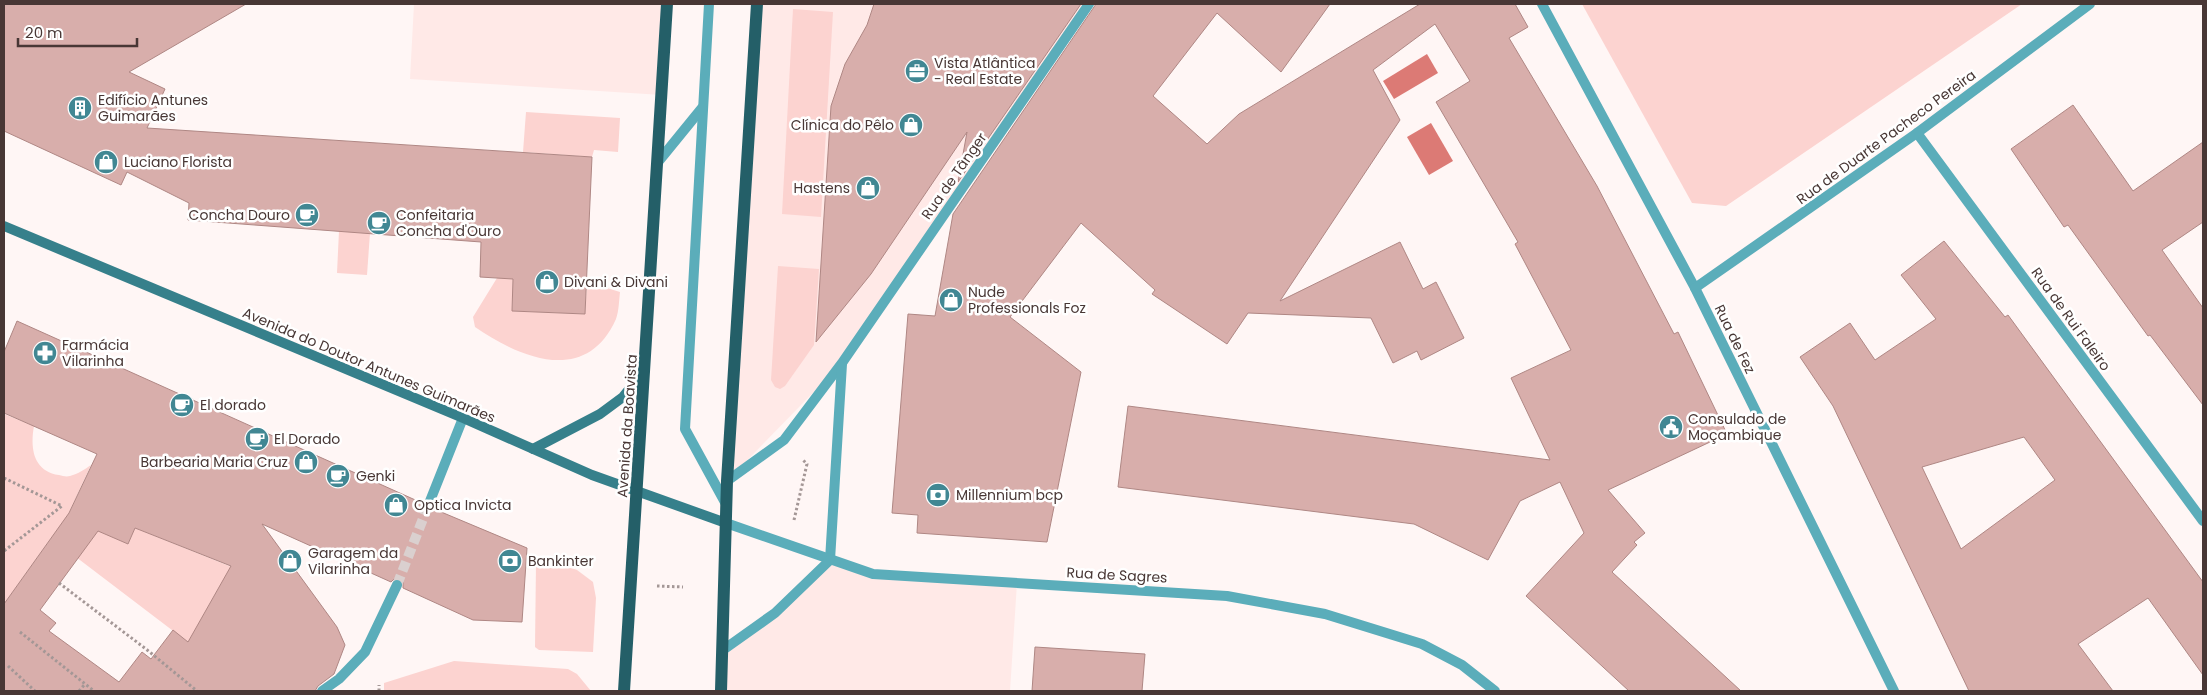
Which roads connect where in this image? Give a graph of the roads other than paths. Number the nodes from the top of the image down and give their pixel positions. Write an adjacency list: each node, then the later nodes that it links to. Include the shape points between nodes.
1 (668, 4): 9 (main road, Avenida da Boavista)
2 (709, 4): 7 (street)
3 (757, 4): 16 (main road)
4 (1089, 4): 12 (street, Rua de Tânger)
5 (1542, 4): 11 (street, Rua de Fez)
6 (2090, 4): 8 (street, Rua de Duarte Pacheco Pereira)
7 (702, 108): 9 (street); 18 (street, via 685,429)
8 (1917, 133): 11 (street, Rua de Duarte Pacheco Pereira); 20 (street, Rua de Rui Faleiro)
9 (658, 162): 13 (main road, Avenida da Boavista)
10 (4, 226): 14 (main road, Avenida do Doutor Antunes Guimarães)
11 (1695, 288): 29 (street, Rua de Fez)
12 (842, 363): 16 (street, Rua de Tânger, via 784,440); 22 (street)
13 (646, 369): 15 (main road, via 623,397 600,414); 17 (main road, Avenida da Boavista)
14 (462, 418): 15 (main road, Avenida do Doutor Antunes Guimarães); 19 (street)
15 (533, 449): 17 (main road, Avenida do Doutor Antunes Guimarães, via 592,476)
16 (727, 481): 18 (main road)
17 (638, 492): 21 (main road, Avenida do Doutor Antunes Guimarães); 26 (main road, Avenida da Boavista)
18 (726, 505): 21 (main road)
19 (428, 506)
20 (2203, 521)
21 (726, 523): 22 (street, Rua de Sagres); 24 (main road)
22 (830, 560): 24 (street, via 775,613); 28 (street, Rua de Sagres, via 873,574 1226,596 1272,603 1325,614 1422,644 1462,665)
23 (397, 585): 25 (street, via 365,652 339,679)
24 (723, 650): 27 (main road)
25 (322, 691)
26 (624, 691)
27 (721, 691)
28 (1494, 691)
29 (1894, 691)

